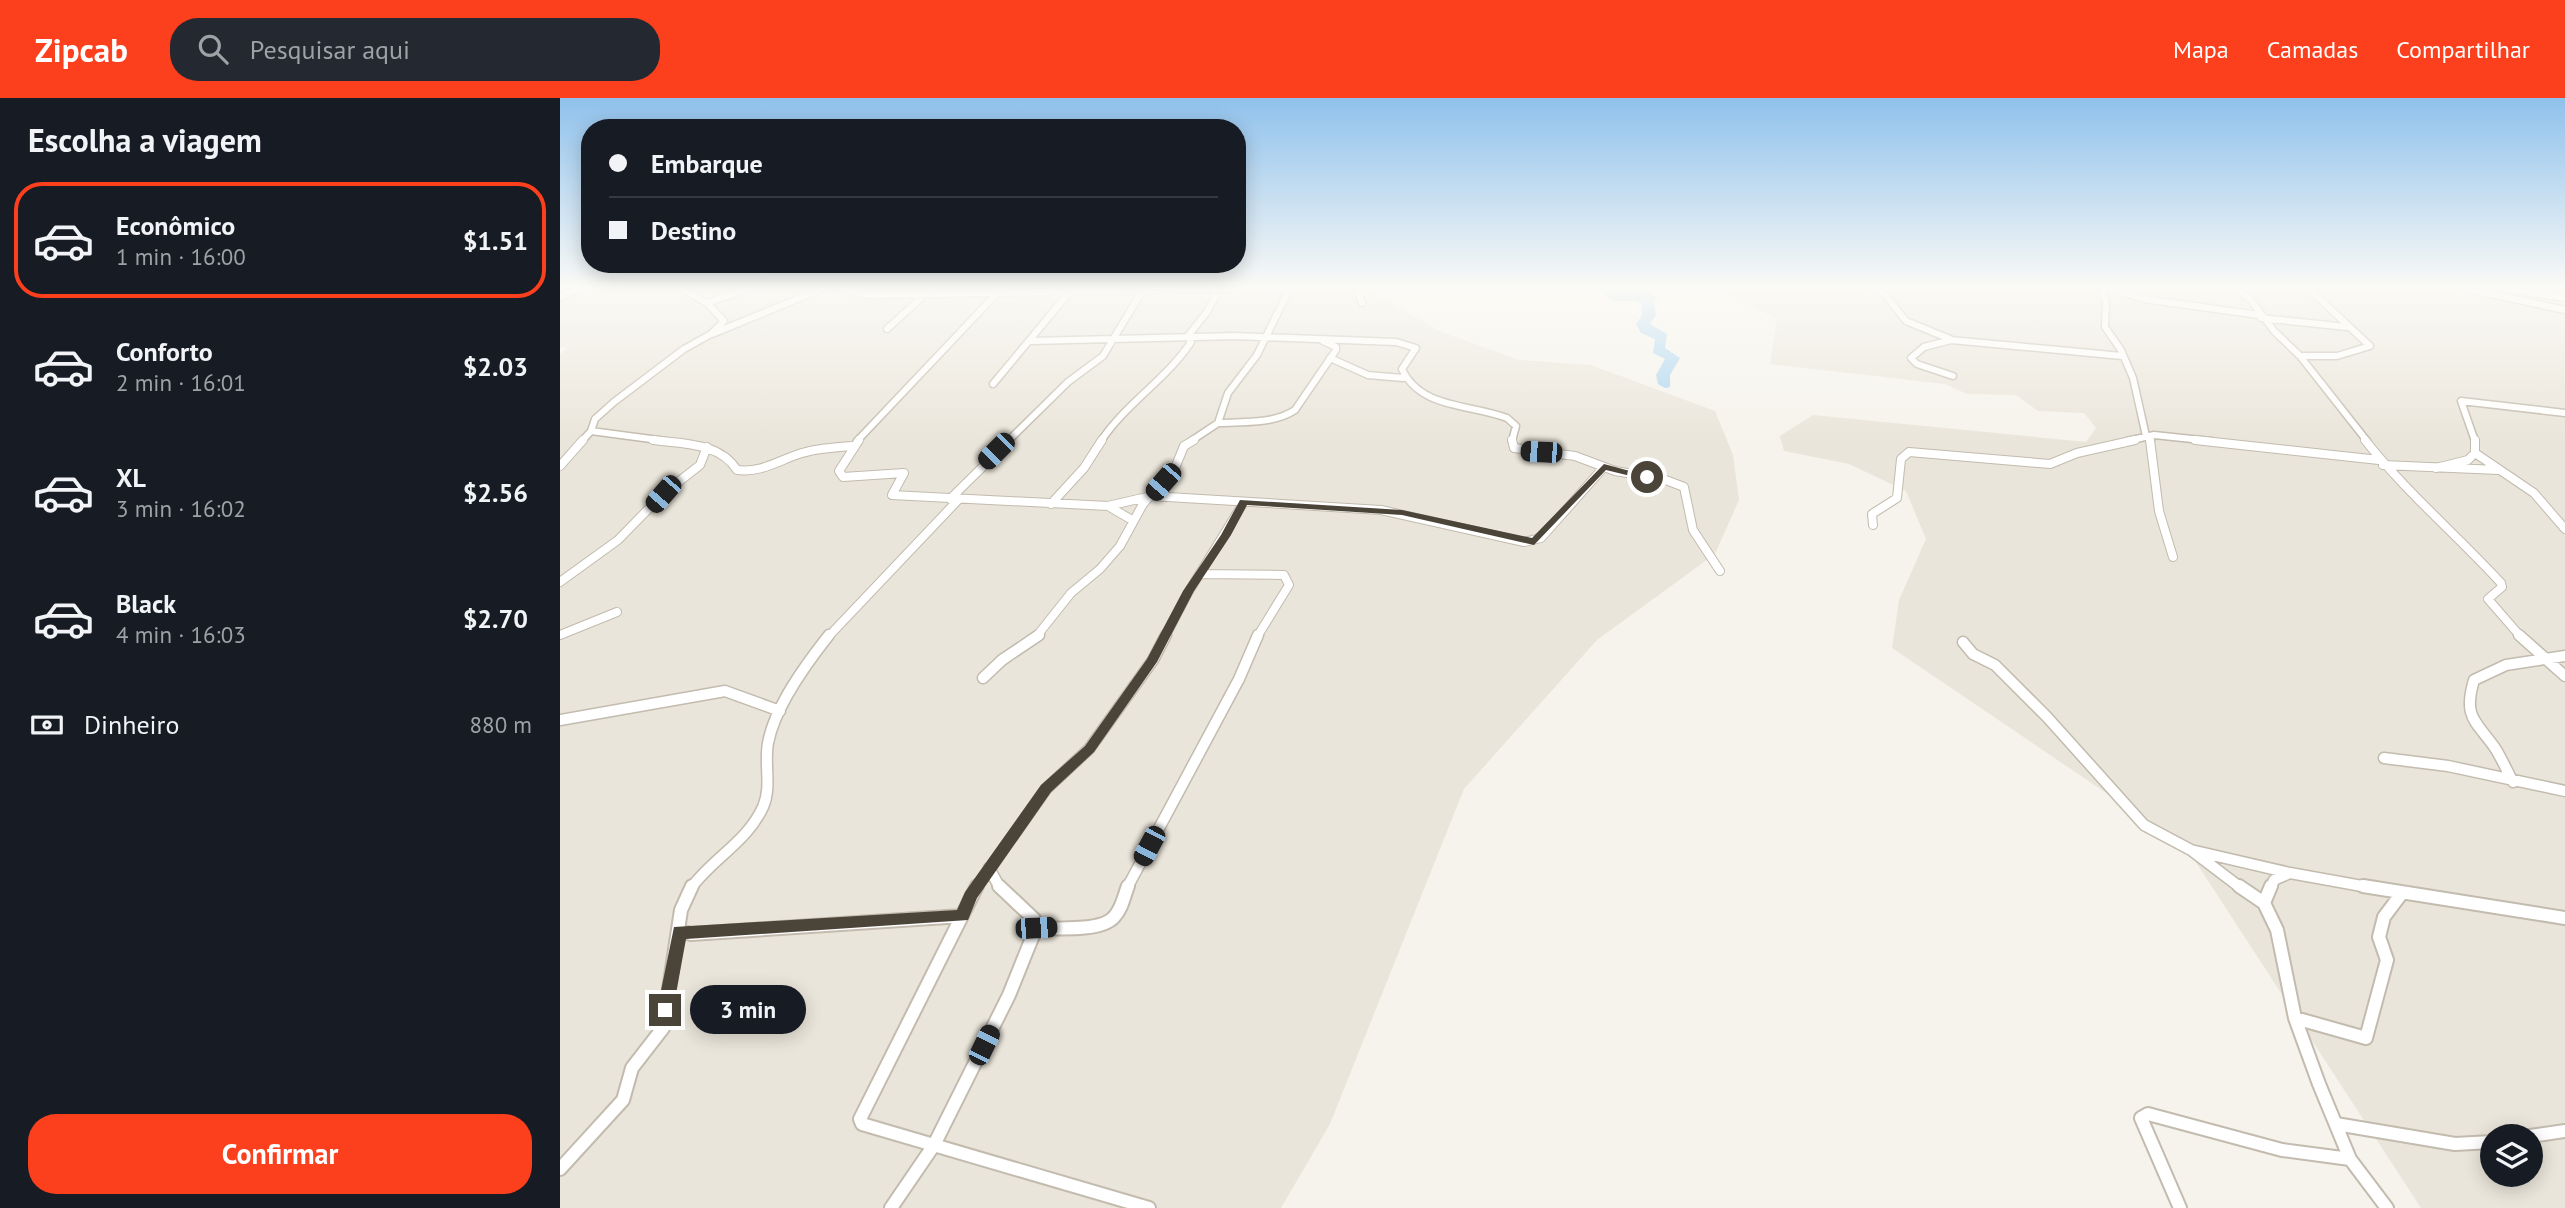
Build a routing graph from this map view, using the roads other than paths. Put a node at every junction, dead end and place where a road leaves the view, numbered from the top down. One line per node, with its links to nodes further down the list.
1 (1113, 339): 33 (street)
2 (700, 340): 22 (street)
3 (953, 340): 24 (street)
4 (1080, 340): 13 (street)
5 (1190, 340): 35 (street)
6 (1264, 340): 21 (street)
7 (1320, 340): 16 (street)
8 (1342, 340): 18 (street)
9 (1951, 340): 14 (street); 17 (street)
10 (2116, 340): 14 (street)
11 (2284, 340): 15 (street)
12 (2361, 340): 15 (street)
13 (1031, 341): 19 (street)
14 (2122, 356): 23 (street)
15 (2300, 356): 27 (street)
16 (1330, 358): 18 (street); 21 (street)
17 (1952, 376)
18 (1403, 377): 29 (street)
19 (993, 384)
20 (2565, 413): 26 (street)
21 (1218, 423): 32 (street)
22 (591, 431): 25 (street); 28 (street)
23 (2148, 436): 27 (street); 38 (street); 40 (street)
24 (852, 446): 25 (street); 33 (street)
25 (707, 447): 43 (street)
26 (2475, 453): 30 (street); 31 (street)
27 (2381, 462): 30 (street); 48 (street)
28 (560, 466)
29 (1604, 467): 34 (street); 41 (street)
30 (2436, 468): 31 (street)
31 (2498, 470): 39 (street)
32 (1151, 496): 34 (street); 36 (street); 37 (street)
33 (954, 499): 35 (street); 51 (street)
34 (1244, 502): 42 (street)
35 (1051, 504): 36 (street)
36 (1108, 506): 37 (street)
37 (1132, 520): 50 (street)
38 (1873, 525)
39 (2565, 529)
40 (2173, 557)
41 (1720, 572)
42 (1200, 574): 57 (street); 63 (street)
43 (560, 582)
44 (617, 612): 45 (street)
45 (560, 635)
46 (1964, 642): 56 (street)
47 (2565, 656): 48 (street)
48 (2544, 658): 49 (street); 54 (street)
49 (2565, 676)
50 (983, 678)
51 (780, 711): 52 (street); 64 (street)
52 (560, 720)
53 (2384, 758): 54 (street)
54 (2513, 782): 55 (street)
55 (2565, 791)
56 (2191, 850): 58 (street); 60 (street)
57 (989, 868): 61 (street); 63 (street)
58 (2290, 873): 59 (street); 60 (street)
59 (2402, 892): 62 (street); 65 (street)
60 (2264, 903): 65 (street)
61 (962, 916): 64 (street); 70 (street)
62 (2565, 918)
63 (1036, 928): 70 (street)
64 (680, 931): 72 (street)
65 (2295, 1018): 66 (street)
66 (2336, 1124): 69 (street); 71 (street)
67 (2565, 1131): 68 (street)
68 (2543, 1134)
69 (2480, 1143)
70 (934, 1145): 73 (street); 74 (street)
71 (2350, 1159): 75 (street); 76 (street)
72 (560, 1169)
73 (891, 1208)
74 (1149, 1208)
75 (2180, 1208)
76 (2387, 1208)

